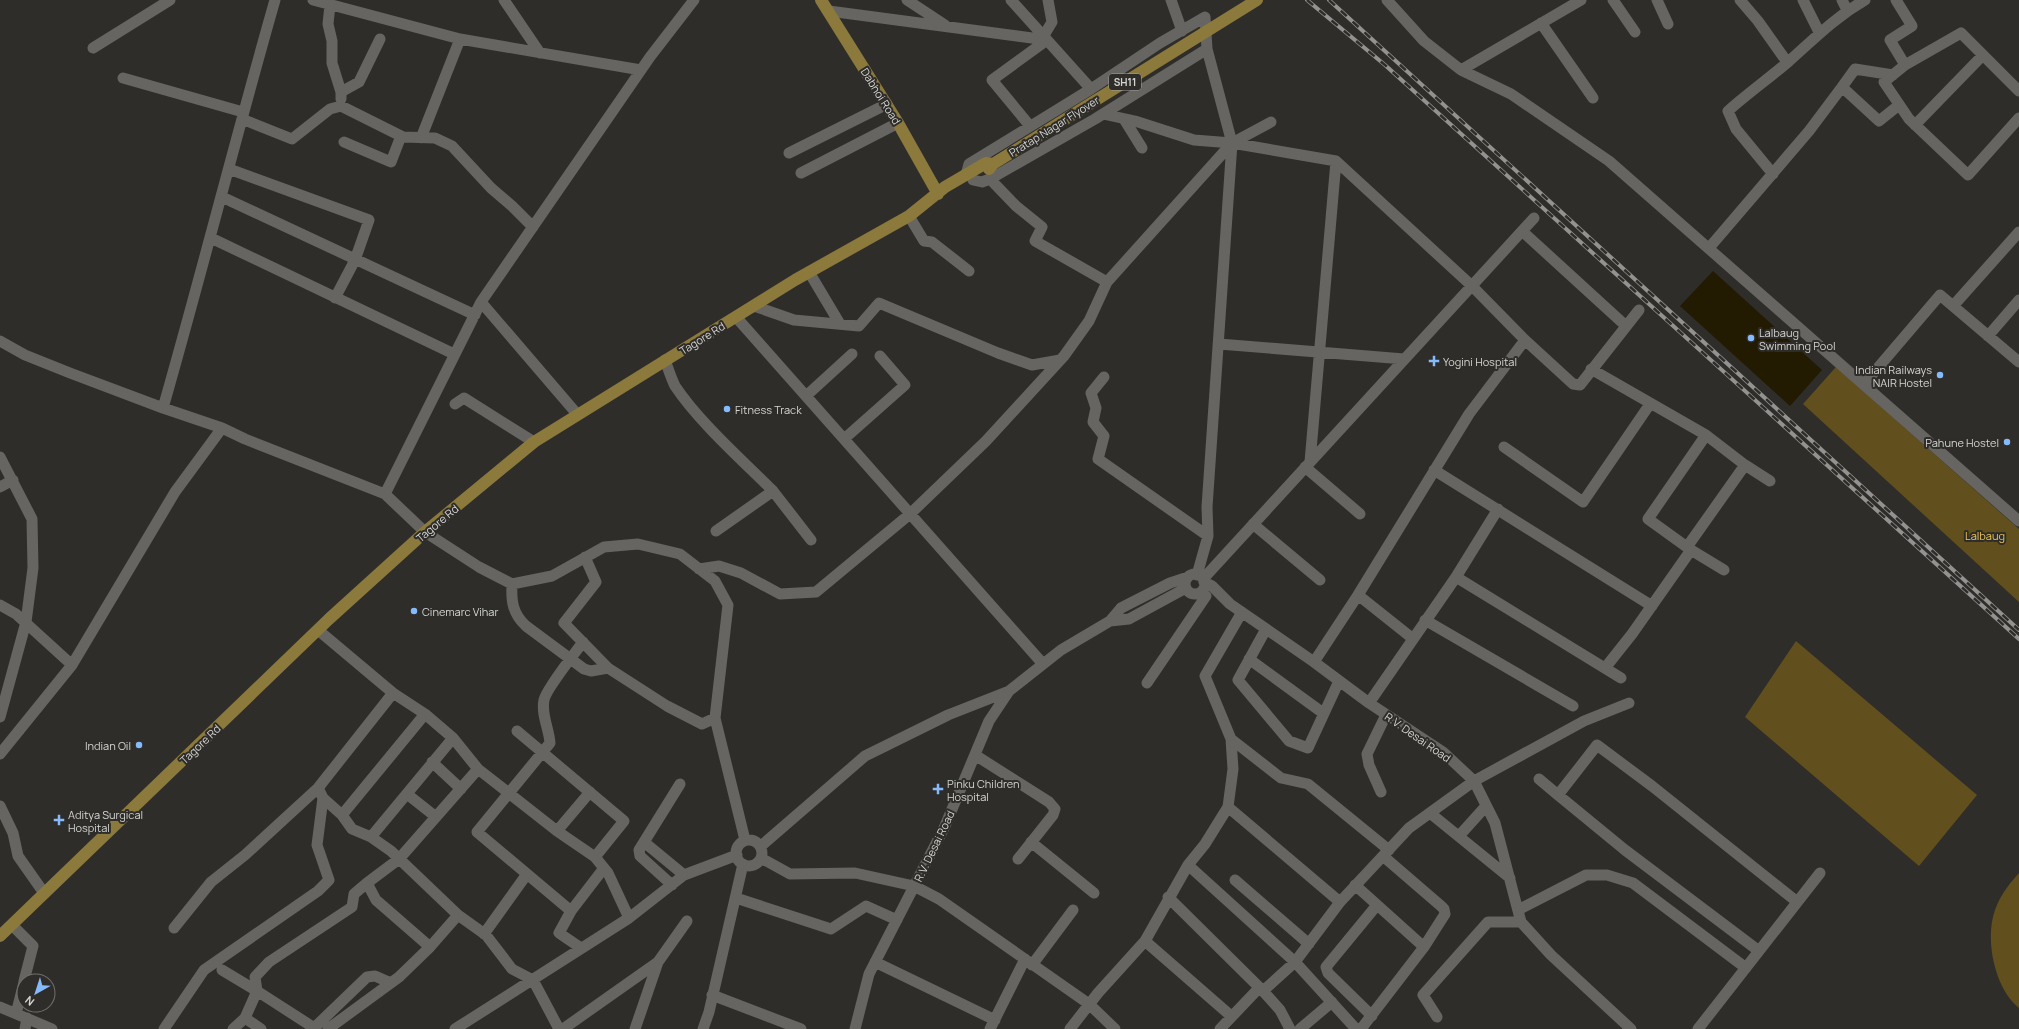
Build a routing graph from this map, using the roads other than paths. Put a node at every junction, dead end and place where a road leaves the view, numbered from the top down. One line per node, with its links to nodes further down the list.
1 (170, 0): 33 (street)
2 (275, 0): 52 (street)
3 (312, 0): 21 (street)
4 (504, 0): 35 (street)
5 (694, 0): 39 (street)
6 (822, 0): 23 (main road, Dabhoi Road)
7 (907, 0): 26 (street)
8 (1011, 0): 30 (street)
9 (1048, 0): 30 (street)
10 (1171, 0): 27 (street)
11 (1257, 0): 69 (main road, Pratap Nagar Flyover / SH11)
12 (1386, 0): 40 (street)
13 (1581, 0): 24 (street)
14 (1613, 0): 28 (street)
15 (1657, 0): 25 (street)
16 (1740, 0): 37 (street)
17 (1803, 0): 29 (street)
18 (1842, 0): 22 (street)
19 (1865, 0): 22 (street)
20 (1896, 0): 38 (street)
21 (330, 4): 32 (street); 46 (street)
22 (1847, 10): 29 (street)
23 (828, 11): 26 (street); 48 (main road, Dabhoi Road)
24 (1541, 23): 40 (street); 47 (street)
25 (1668, 24)
26 (948, 27): 30 (street)
27 (1182, 31): 34 (street); 44 (street)
28 (1635, 32)
29 (1819, 32): 37 (street)
30 (1045, 38): 44 (street); 58 (street)
31 (380, 39): 46 (street)
32 (460, 39): 35 (street); 60 (street)
33 (93, 48)
34 (1207, 49): 51 (street); 62 (street)
35 (540, 53): 39 (street)
36 (1983, 55): 38 (street); 45 (street); 57 (street)
37 (1787, 62): 68 (street)
38 (1905, 65): 41 (street)
39 (641, 70): 74 (street)
40 (1461, 70): 78 (street)
41 (1892, 75): 43 (street); 49 (street)
42 (123, 78): 52 (street)
43 (1842, 87): 49 (street); 68 (street)
44 (1090, 89): 58 (street)
45 (2019, 91)
46 (341, 92): 50 (street)
47 (1593, 98)
48 (887, 104): 56 (main road, Dabhoi Road); 64 (street)
49 (1899, 105): 57 (street)
50 (341, 106): 52 (street); 59 (street)
51 (1103, 114): 54 (street); 69 (street)
52 (242, 116): 66 (street)
53 (2019, 118): 57 (street)
54 (1124, 119): 62 (street); 63 (street)
55 (1271, 122): 62 (street)
56 (898, 123): 67 (street); 70 (main road, Dabhoi Road)
57 (1915, 125)
58 (1030, 126): 69 (street)
59 (401, 136): 60 (street); 61 (street)
60 (421, 138): 74 (street)
61 (344, 142)
62 (1232, 143): 65 (street); 82 (street); 97 (street)
63 (1142, 148)
64 (789, 153)
65 (1336, 161): 83 (street); 98 (street)
66 (229, 169): 71 (street); 79 (street)
67 (801, 173)
68 (1774, 174): 78 (street)
69 (977, 176): 70 (main road, Pratap Nagar Flyover); 82 (street)
70 (938, 194): 72 (main road, Tagore Rd)
71 (222, 197): 77 (street); 79 (street)
72 (909, 216): 80 (street); 81 (main road, Tagore Rd)
73 (1534, 218): 75 (street)
74 (533, 227): 86 (street)
75 (1522, 231): 83 (street); 93 (street)
76 (2019, 232): 87 (street)
77 (211, 238): 84 (street); 112 (street)
78 (1709, 248): 108 (street)
79 (355, 260): 84 (street); 90 (street)
80 (969, 271)
81 (809, 272): 88 (main road, Tagore Rd); 92 (street)
82 (1107, 282): 104 (street)
83 (1472, 286): 96 (street); 102 (street)
84 (335, 298): 99 (street)
85 (2019, 300): 94 (street)
86 (481, 302): 90 (street); 113 (street)
87 (1953, 306): 94 (street); 108 (street)
88 (752, 307): 91 (main road, Tagore Rd); 92 (street)
89 (1639, 310): 93 (street)
90 (475, 315): 99 (street)
91 (736, 317): 103 (main road, Tagore Rd); 109 (street)
92 (840, 324): 104 (street)
93 (1626, 326): 106 (street)
94 (1988, 336): 105 (street)
95 (0, 340): 112 (street)
96 (1525, 340): 106 (street); 122 (street)
97 (1219, 344): 98 (street); 135 (street)
98 (1320, 353): 102 (street); 120 (street)
99 (454, 354): 127 (street)
100 (852, 354): 109 (street)
101 (880, 356): 116 (street)
102 (1404, 359): 120 (street)
103 (665, 360): 113 (main road, Tagore Rd); 126 (street)
104 (1060, 360): 129 (street)
105 (2019, 362)
106 (1592, 369): 111 (street)
107 (1104, 377): 135 (street)
108 (1864, 384): 131 (street)
109 (806, 396): 116 (street)
110 (456, 404): 117 (street)
111 (1650, 404): 115 (street); 118 (street)
112 (163, 408): 114 (street)
113 (577, 414): 117 (main road, Tagore Rd)
114 (222, 428): 127 (street); 163 (street)
115 (1706, 435): 121 (street); 137 (street)
116 (844, 438): 129 (street)
117 (534, 442): 134 (main road, Tagore Rd)
118 (1504, 447)
119 (0, 457): 123 (street)
120 (1308, 465): 130 (street); 132 (street)
121 (1745, 465): 124 (street); 137 (street)
122 (1434, 470): 128 (street); 147 (street)
123 (13, 480): 125 (street); 154 (street)
124 (1770, 481)
125 (0, 487)
126 (773, 491): 133 (street); 136 (street)
127 (385, 494): 134 (street)
128 (1498, 509): 141 (street); 150 (street)
129 (910, 514): 139 (street); 162 (street)
130 (1360, 514)
131 (2019, 521)
132 (1253, 524): 142 (street); 143 (street)
133 (716, 531)
134 (425, 532): 144 (street); 156 (main road, Tagore Rd)
135 (1208, 536): 142 (street)
136 (811, 540)
137 (1689, 549): 140 (street); 150 (street)
138 (585, 557): 139 (street); 144 (street); 158 (street)
139 (699, 569): 178 (street)
140 (1724, 570)
141 (1456, 577): 153 (street); 165 (street)
142 (1198, 578): 145 (street); 146 (street); 148 (street, R.V. Desai Road); 152 (street, R.V. Desai Road)
143 (1320, 580)
144 (512, 584): 159 (street)
145 (1186, 588): 146 (street, R.V. Desai Road); 152 (street, R.V. Desai Road)
146 (1203, 595): 148 (street, R.V. Desai Road); 168 (street)
147 (1358, 595): 157 (street); 161 (street)
148 (1230, 604): 151 (street, R.V. Desai Road)
149 (0, 605): 154 (street)
150 (1652, 606): 165 (street)
151 (1242, 612): 155 (street, R.V. Desai Road); 181 (street)
152 (1110, 620): 162 (street, R.V. Desai Road)
153 (1425, 620): 157 (street); 173 (street)
154 (26, 622): 163 (street); 177 (street)
155 (1266, 628): 160 (street); 161 (street, R.V. Desai Road)
156 (318, 630): 170 (street); 227 (main road, Tagore Rd)
157 (1412, 638): 172 (street)
158 (582, 642): 159 (street); 164 (street)
159 (570, 659): 164 (street); 182 (street)
160 (1249, 659): 174 (street); 174 (street)
161 (1314, 662): 167 (street, R.V. Desai Road)
162 (1043, 664): 169 (street, R.V. Desai Road)
163 (72, 665): 183 (street)
164 (608, 668): 178 (street)
165 (1605, 668): 166 (street)
166 (1621, 678)
167 (1339, 681): 172 (street, R.V. Desai Road); 174 (street)
168 (1147, 683)
169 (1009, 691): 184 (street, R.V. Desai Road); 209 (street)
170 (393, 693): 175 (street); 194 (street)
171 (1629, 703): 188 (street)
172 (1369, 704): 176 (street, R.V. Desai Road)
173 (1572, 706)
174 (1323, 713)
175 (425, 714): 180 (street); 201 (street)
176 (1386, 715): 188 (street, R.V. Desai Road); 193 (street)
177 (0, 717)
178 (715, 718): 206 (street)
179 (517, 730): 182 (street)
180 (453, 738): 185 (street); 186 (street)
181 (1231, 739): 199 (street); 210 (street)
182 (544, 752): 191 (street); 192 (street)
183 (0, 754)
184 (975, 755): 208 (street); 226 (street, R.V. Desai Road)
185 (432, 762): 190 (street); 195 (street)
186 (478, 769): 190 (street); 191 (street)
187 (1539, 779): 196 (street)
188 (1474, 781): 198 (street, R.V. Desai Road); 200 (street)
189 (680, 784): 207 (street)
190 (461, 789): 202 (street)
191 (508, 792): 203 (street); 219 (street)
192 (590, 792): 203 (street); 211 (street)
193 (1381, 792)
194 (320, 793): 201 (street); 243 (street); 275 (street)
195 (407, 794): 202 (street); 205 (street)
196 (1558, 795): 231 (street); 251 (street)
197 (0, 806): 227 (street)
198 (1486, 806): 204 (street); 221 (street, R.V. Desai Road)
199 (1228, 807): 216 (street); 232 (street)
200 (1430, 813): 204 (street); 210 (street)
201 (342, 815): 205 (street)
202 (436, 817): 213 (street)
203 (557, 830): 211 (street)
204 (1459, 836): 221 (street)
205 (371, 837): 213 (street)
206 (745, 840): 209 (street); 215 (street)
207 (644, 842): 220 (street); 224 (street)
208 (1032, 842): 214 (street); 228 (street)
209 (761, 846): 212 (street)
210 (1386, 853): 225 (street); 250 (street)
211 (595, 857): 217 (street)
212 (761, 858): 215 (street); 226 (street)
213 (399, 859): 223 (street); 237 (street)
214 (1018, 859)
215 (740, 860): 220 (street); 230 (street)
216 (1188, 865): 229 (street); 255 (street)
217 (604, 868): 236 (street); 238 (street)
218 (1820, 873): 231 (street)
219 (527, 874): 236 (street); 244 (street)
220 (684, 876): 224 (street)
221 (1510, 878): 235 (street, R.V. Desai Road)
222 (1236, 880): 247 (street)
223 (367, 883): 248 (street); 262 (street)
224 (672, 885): 238 (street)
225 (1355, 885): 232 (street); 233 (street)
226 (914, 886): 239 (street, R.V. Desai Road); 254 (street)
227 (44, 893): 242 (main road, Tagore Rd)
228 (1094, 893)
229 (1168, 897): 246 (street); 261 (street)
230 (736, 898): 239 (street); 263 (street)
231 (1796, 901): 251 (street)
232 (1340, 902): 247 (street)
233 (1377, 905): 250 (street); 269 (street)
234 (1073, 910): 254 (street)
235 (1518, 910): 241 (street, R.V. Desai Road); 256 (street)
236 (571, 911): 249 (street)
237 (458, 915): 244 (street); 248 (street)
238 (628, 918): 249 (street)
239 (897, 920): 253 (street, R.V. Desai Road)
240 (687, 921): 252 (street)
241 (1521, 922): 270 (street); 294 (street, R.V. Desai Road)
242 (12, 925): 245 (main road, Tagore Rd); 258 (street)
243 (174, 928)
244 (484, 934): 259 (street)
245 (0, 936)
246 (1145, 941): 265 (street); 268 (street)
247 (1309, 944): 255 (street)
248 (430, 946): 260 (street)
249 (581, 948): 259 (street)
250 (1424, 948): 269 (street)
251 (1759, 951): 256 (street)
252 (658, 962): 282 (street); 283 (street)
253 (875, 962): 273 (street); 286 (street, R.V. Desai Road)
254 (1028, 962): 265 (street); 273 (street)
255 (1295, 962): 261 (street); 264 (street)
256 (1746, 968): 295 (street)
257 (222, 970): 262 (street)
258 (26, 973)
259 (533, 980): 280 (street); 281 (street)
260 (391, 983): 278 (street); 279 (street)
261 (1261, 989): 268 (street); 290 (street)
262 (257, 991): 271 (street); 278 (street)
263 (712, 995): 284 (street); 285 (street)
264 (1332, 1002): 291 (street); 292 (street)
265 (1089, 1004): 287 (street); 288 (street)
266 (0, 1008): 267 (street)
267 (16, 1014): 272 (street)
268 (1231, 1016): 289 (street)
269 (1372, 1016): 293 (street)
270 (1437, 1016)
271 (245, 1018): 276 (street); 277 (street)
272 (26, 1024): 274 (street)
273 (993, 1025)
274 (52, 1029)
275 (164, 1029)
276 (233, 1029)
277 (261, 1029)
278 (315, 1029)
279 (328, 1029)
280 (455, 1029)
281 (559, 1029)
282 (563, 1029)
283 (635, 1029)
284 (703, 1029)
285 (802, 1029)
286 (855, 1029)
287 (1070, 1029)
288 (1115, 1029)
289 (1220, 1029)
290 (1290, 1029)
291 (1300, 1029)
292 (1356, 1029)
293 (1361, 1029)
294 (1631, 1029)
295 (1698, 1029)

